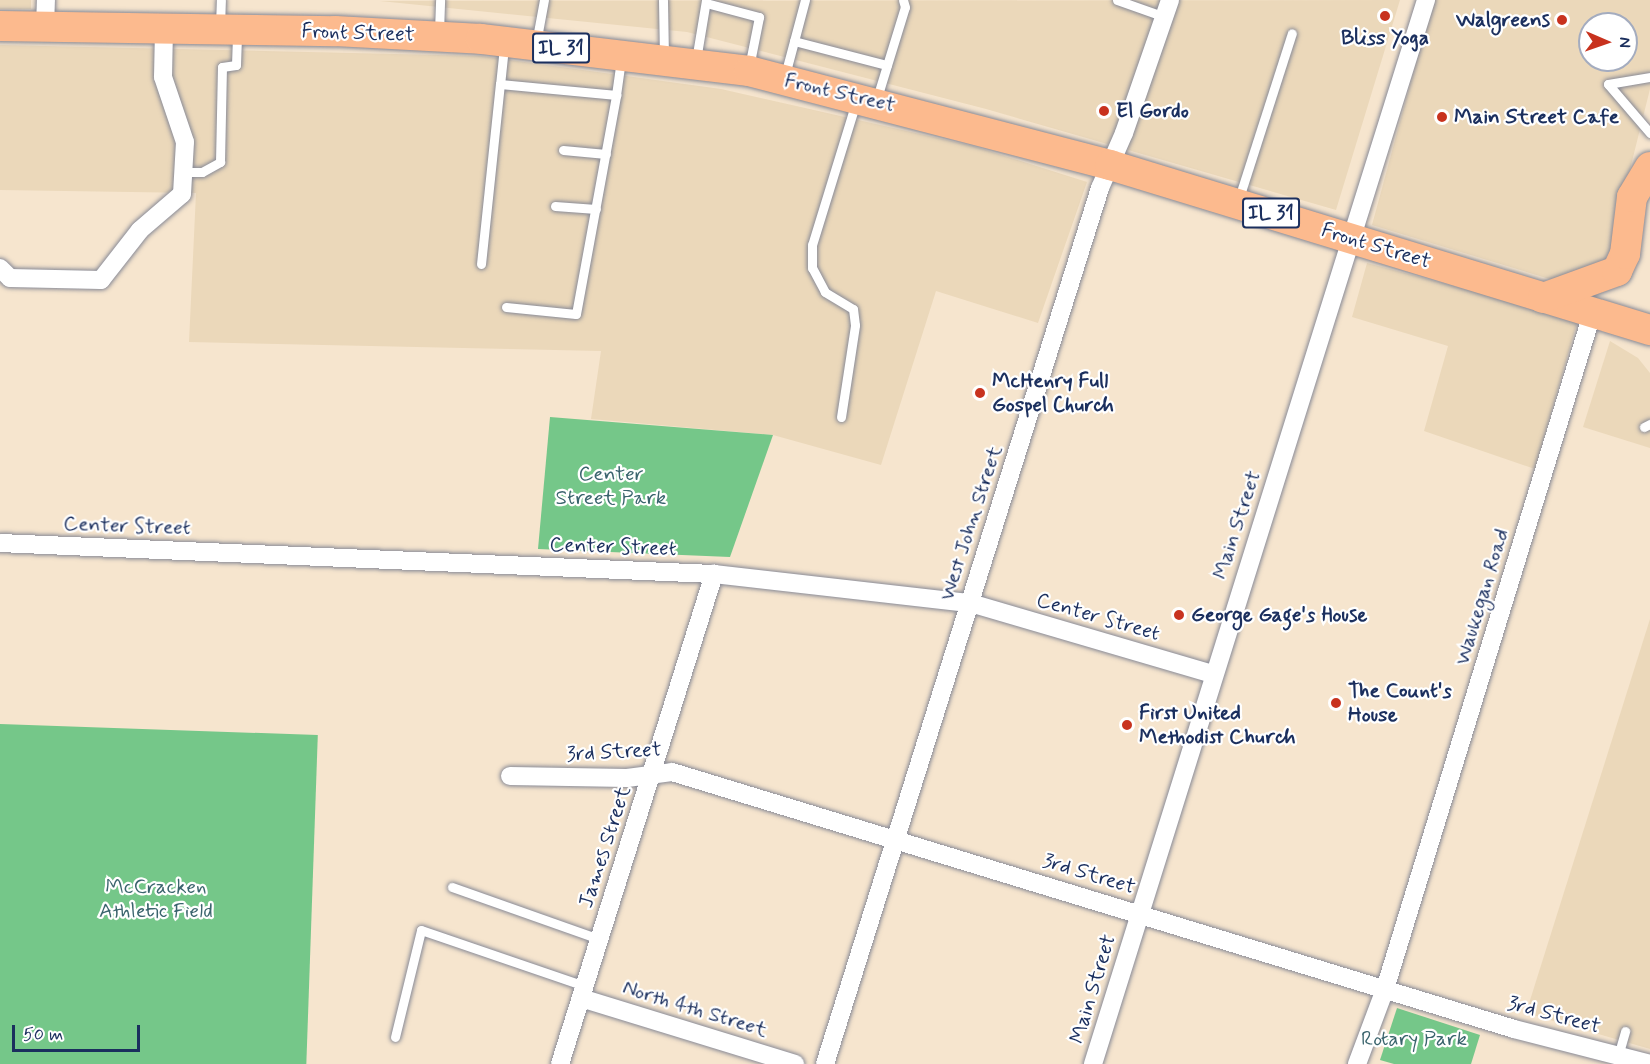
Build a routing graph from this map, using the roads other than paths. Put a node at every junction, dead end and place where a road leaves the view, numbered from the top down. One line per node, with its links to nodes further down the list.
1 (221, 0): 14 (lane)
2 (440, 0): 16 (lane)
3 (544, 0): 19 (lane)
4 (663, 0): 21 (lane)
5 (805, 0): 17 (lane)
6 (903, 0): 23 (lane)
7 (1117, 0): 10 (lane)
8 (1426, 0): 40 (street, Main Street)
9 (706, 2): 22 (lane); 24 (lane)
10 (1168, 8): 33 (street, West John Street)
11 (45, 13): 12 (main road, Front Street / IL 31); 13 (main road, Front Street / IL 31)
12 (0, 26)
13 (164, 30): 14 (main road, Front Street / IL 31); 35 (street)
14 (228, 31): 16 (main road, Front Street / IL 31); 35 (lane)
15 (1292, 33): 37 (lane)
16 (438, 37): 18 (main road, Front Street / IL 31)
17 (794, 41): 23 (lane); 26 (lane)
18 (504, 42): 19 (main road, Front Street / IL 31); 27 (lane)
19 (535, 45): 20 (main road, Front Street / IL 31)
20 (622, 55): 21 (main road, Front Street / IL 31); 28 (lane)
21 (664, 60): 22 (main road, Front Street / IL 31)
22 (695, 64): 24 (main road, Front Street / IL 31)
23 (887, 65): 29 (lane)
24 (749, 71): 26 (main road, Front Street / IL 31)
25 (1650, 77): 30 (lane)
26 (784, 81): 29 (main road, Front Street / IL 31)
27 (501, 84): 28 (lane); 41 (lane)
28 (616, 94): 32 (lane)
29 (867, 99): 33 (main road, Front Street / IL 31); 47 (lane)
30 (1650, 133)
31 (563, 150): 32 (lane)
32 (606, 154): 39 (lane)
33 (1110, 165): 37 (main road, Front Street / IL 31); 50 (street, West John Street)
34 (1650, 167): 36 (main road); 43 (main road)
35 (185, 174): 42 (street)
36 (1650, 177)
37 (1238, 203): 40 (main road, Front Street / IL 31)
38 (555, 206): 39 (lane)
39 (596, 209): 44 (lane)
40 (1352, 238): 43 (main road, Front Street / IL 31); 51 (street, Main Street)
41 (481, 264)
42 (5, 273)
43 (1543, 298): 45 (main road, Front Street / IL 31)
44 (506, 307)
45 (1592, 314): 46 (main road, Front Street / IL 31); 58 (street, Waukegan Road)
46 (1650, 330)
47 (841, 417)
48 (0, 543): 49 (street, Center Street)
49 (714, 574): 50 (street, Center Street); 52 (street, James Street)
50 (970, 603): 51 (street, Center Street); 54 (street, West John Street)
51 (1213, 674): 56 (street, Main Street)
52 (651, 775): 53 (street, 3rd Street); 54 (street, 3rd Street); 57 (street, James Street)
53 (510, 776)
54 (896, 837): 56 (street, 3rd Street); 65 (street, West John Street)
55 (452, 887): 57 (lane)
56 (1140, 913): 58 (street, 3rd Street); 66 (street, Main Street)
57 (599, 939): 59 (street, James Street)
58 (1385, 989): 62 (street, 3rd Street); 67 (street, Waukegan Road)
59 (583, 992): 61 (lane); 63 (street, James Street); 64 (street, North 4th Street)
60 (1626, 1031): 62 (lane)
61 (395, 1037)
62 (1618, 1056): 68 (street, 3rd Street)
63 (560, 1064)
64 (795, 1064)
65 (825, 1064)
66 (1093, 1064)
67 (1357, 1064)
68 (1650, 1064)

